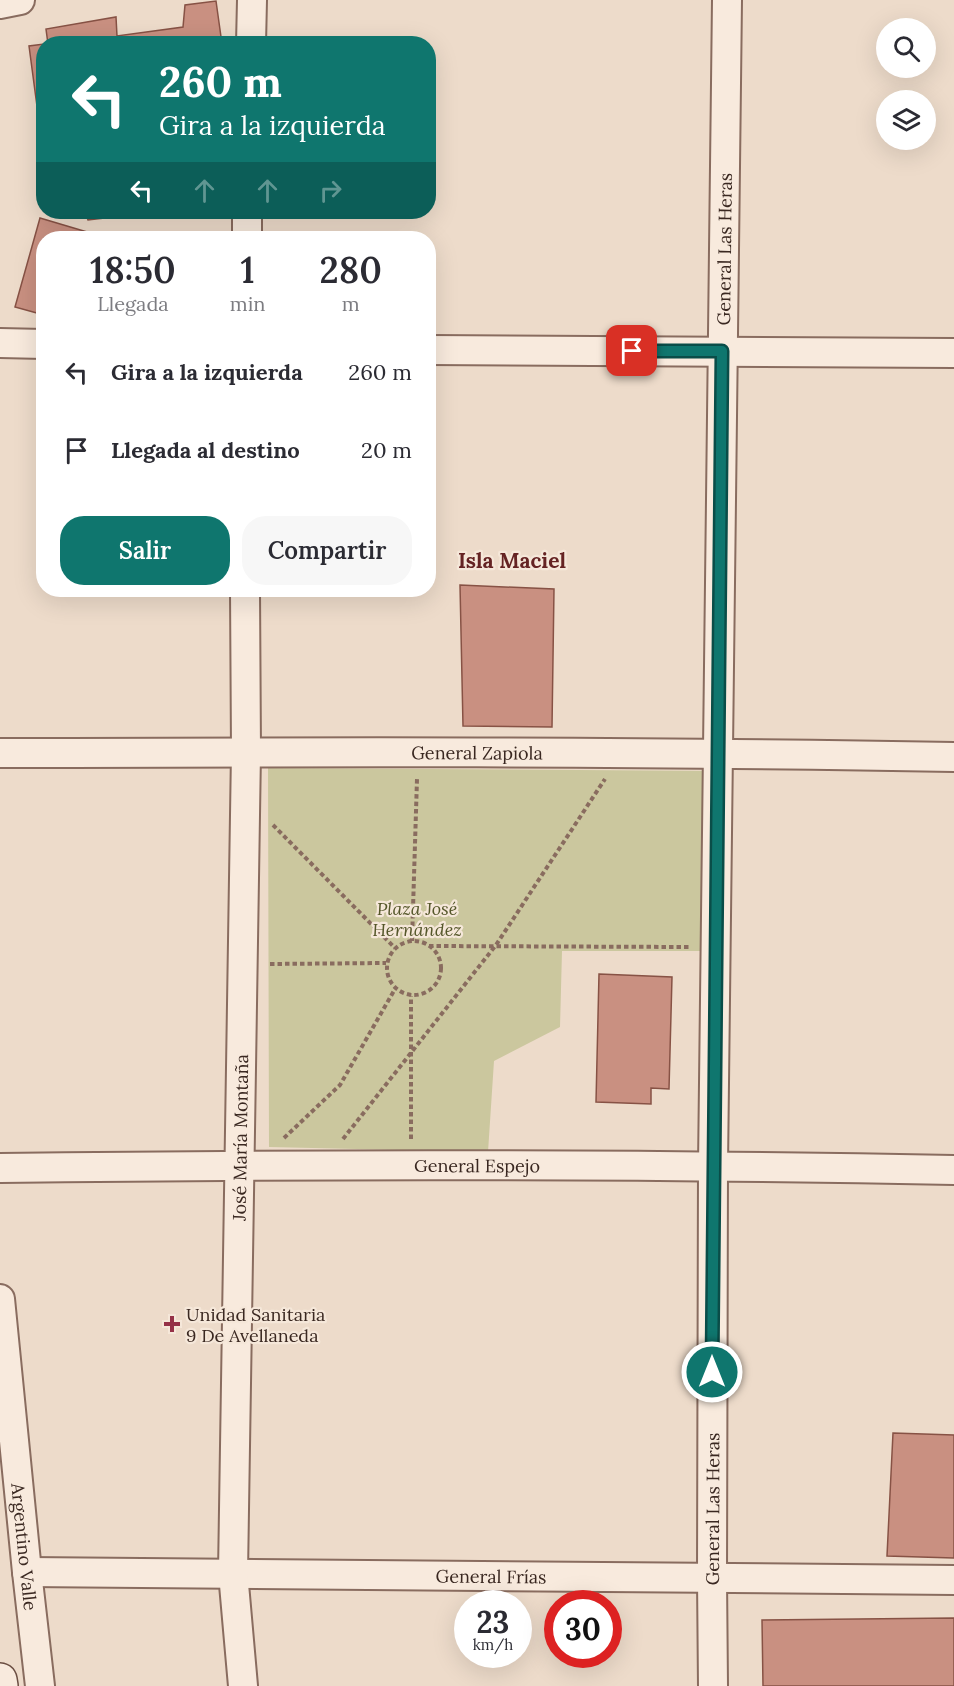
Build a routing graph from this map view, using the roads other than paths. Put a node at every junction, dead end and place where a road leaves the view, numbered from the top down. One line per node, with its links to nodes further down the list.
1 (20, 0): 4 (street)
2 (252, 0): 5 (street)
3 (727, 0): 9 (street, General Las Heras)
4 (0, 4)
5 (251, 36)
6 (0, 343): 7 (street)
7 (36, 344)
8 (436, 350): 9 (street)
9 (722, 351): 10 (street); 13 (street, General Las Heras)
10 (954, 353)
11 (245, 597): 12 (street, José María Montaña)
12 (246, 752): 13 (street, General Zapiola); 14 (street, General Zapiola); 16 (street, José María Montaña)
13 (717, 752): 15 (street, General Zapiola); 17 (street, General Las Heras)
14 (0, 753)
15 (954, 757)
16 (252, 1165): 17 (street, General Espejo); 18 (street, General Espejo); 22 (street, José María Montaña)
17 (713, 1166): 19 (street, General Espejo); 23 (street, General Las Heras)
18 (0, 1168)
19 (954, 1170)
20 (0, 1299): 21 (street, Argentino Valle)
21 (27, 1572): 22 (street, General Frías); 27 (street, Argentino Valle)
22 (233, 1574): 23 (street, General Frías); 28 (street, José María Montaña)
23 (712, 1578): 24 (street, General Frías); 29 (street, General Las Heras)
24 (954, 1580)
25 (0, 1680): 26 (main road)
26 (0, 1686)
27 (40, 1686)
28 (243, 1686)
29 (713, 1686)

